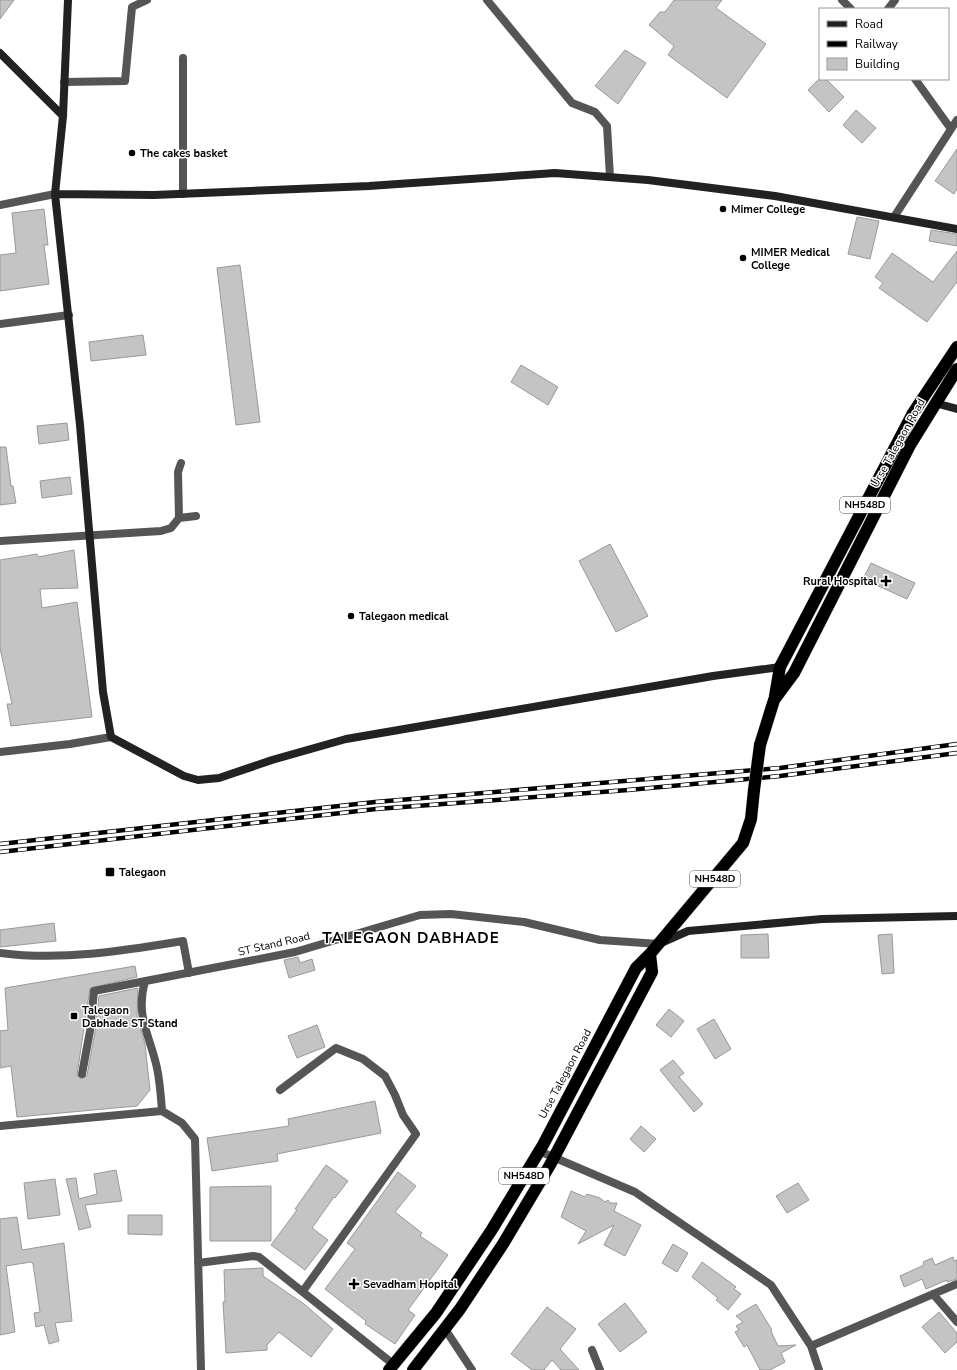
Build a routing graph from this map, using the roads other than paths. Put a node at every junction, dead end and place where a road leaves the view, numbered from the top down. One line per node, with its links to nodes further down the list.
1 (68, 0): 11 (street)
2 (147, 0): 11 (street)
3 (487, 0): 15 (street)
4 (842, 0): 6 (street)
5 (896, 0): 7 (street)
6 (850, 8)
7 (889, 8)
8 (0, 53): 12 (street)
9 (183, 58): 17 (street)
10 (915, 80): 14 (street)
11 (64, 82): 12 (street)
12 (63, 116): 16 (street)
13 (957, 120): 14 (street)
14 (951, 129): 19 (street)
15 (610, 177): 17 (street); 19 (street)
16 (56, 194): 17 (street); 18 (street); 21 (street)
17 (183, 194)
18 (0, 205)
19 (894, 217): 20 (street)
20 (957, 229)
21 (68, 315): 22 (street); 30 (street)
22 (0, 324)
23 (957, 347): 32 (highway, Urse Talegaon Road / NH548D)
24 (957, 370): 25 (highway, Urse Talegaon Road / NH548D)
25 (935, 403): 26 (street); 33 (highway, Urse Talegaon Road / NH548D)
26 (957, 409)
27 (181, 463): 29 (street)
28 (196, 516): 29 (street)
29 (180, 518): 30 (street)
30 (89, 536): 31 (street); 34 (street)
31 (0, 541)
32 (780, 667): 33 (highway, NH548D); 34 (street)
33 (774, 700): 37 (highway, Urse Talegaon Road / NH548D, bridge)
34 (111, 736): 35 (street)
35 (0, 752)
36 (957, 916): 37 (street)
37 (659, 944): 39 (highway, Urse Talegaon Road / NH548D); 40 (street, ST Stand Road)
38 (0, 953): 40 (street)
39 (650, 954): 46 (highway, Urse Talegaon Road / NH548D); 47 (highway, NH548D)
40 (189, 973): 41 (street, ST Stand Road)
41 (145, 981): 42 (street, ST Stand Road); 44 (street)
42 (82, 1074)
43 (280, 1090): 50 (street)
44 (162, 1111): 45 (street); 48 (street)
45 (0, 1126)
46 (539, 1151): 47 (street); 56 (highway, Urse Talegaon Road / NH548D)
47 (554, 1157): 53 (highway, NH548D); 54 (street)
48 (198, 1263): 50 (street); 57 (street)
49 (957, 1284): 51 (street)
50 (303, 1291): 56 (street)
51 (933, 1294): 52 (street); 54 (street)
52 (957, 1322)
53 (444, 1330): 58 (highway, NH548D); 59 (street)
54 (811, 1346): 61 (street)
55 (592, 1350): 60 (street)
56 (391, 1367)
57 (201, 1370)
58 (412, 1370)
59 (472, 1370)
60 (600, 1370)
61 (818, 1370)

